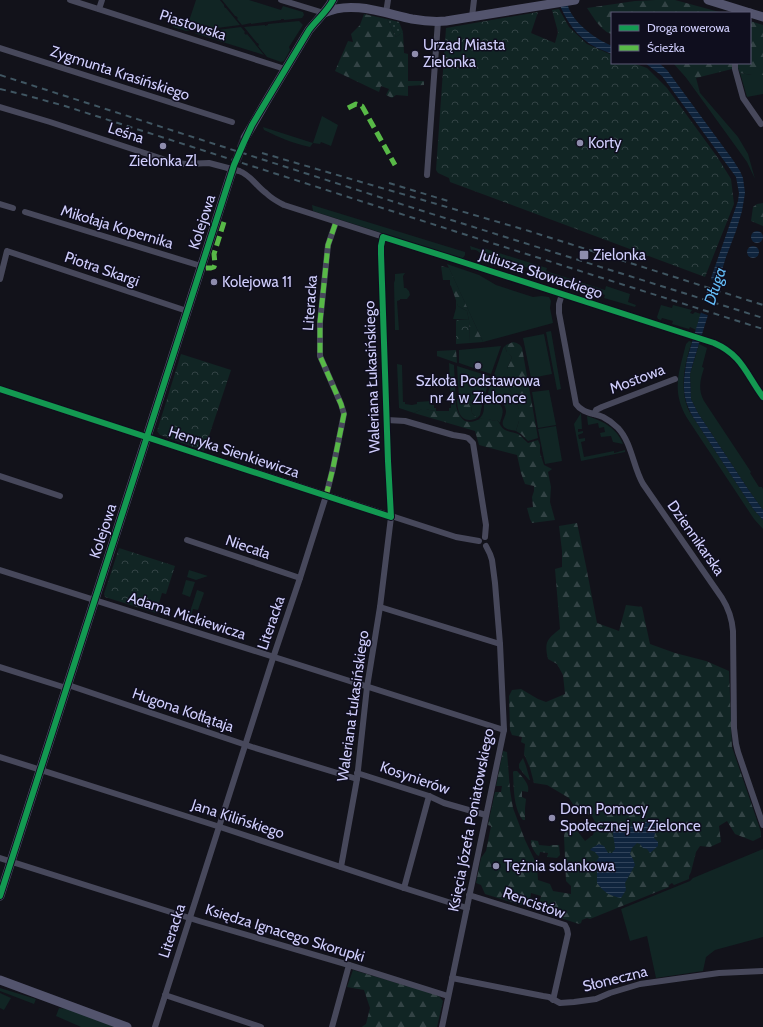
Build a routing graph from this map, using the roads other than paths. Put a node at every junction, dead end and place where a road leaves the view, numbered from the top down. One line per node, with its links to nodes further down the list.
1 (70, 0): 9 (street, Piastowska)
2 (102, 0): 9 (street)
3 (281, 0): 12 (street)
4 (388, 0): 11 (street)
5 (474, 0): 14 (street)
6 (575, 0): 14 (street)
7 (708, 0): 10 (street)
8 (342, 2): 11 (street); 12 (street)
9 (99, 9): 19 (street, Piastowska)
10 (745, 12)
11 (386, 13): 16 (street)
12 (324, 14): 19 (street)
13 (751, 14): 15 (street)
14 (472, 17): 16 (street)
15 (763, 17)
16 (438, 22): 25 (street)
17 (0, 48): 21 (street, Zygmunta Krasińskiego)
18 (735, 64): 22 (street)
19 (285, 69): 23 (street)
20 (3, 108): 24 (street, Leśna)
21 (232, 122)
22 (761, 124)
23 (245, 138)
24 (233, 171): 29 (street, Juliusza Słowackiego); 31 (street, Kolejowa)
25 (427, 175)
26 (0, 204): 27 (street)
27 (13, 208)
28 (25, 212): 31 (street, Mikołaja Kopernika)
29 (336, 222): 30 (street, Juliusza Słowackiego); 43 (street, Literacka)
30 (383, 237): 33 (street, Juliusza Słowackiego); 39 (street, Waleriana Łukasińskiego)
31 (201, 266): 34 (street, Kolejowa)
32 (0, 279): 34 (street, Piotra Skargi)
33 (562, 294): 35 (street, Juliusza Słowackiego); 38 (street, Dziennikarska)
34 (188, 311): 40 (street, Kolejowa)
35 (705, 340)
36 (675, 379): 38 (street, Mostowa)
37 (0, 389): 40 (street, Henryka Sienkiewicza)
38 (594, 414): 65 (street, Dziennikarska)
39 (387, 420): 44 (street, Waleriana Łukasińskiego); 45 (street)
40 (147, 437): 43 (street, Henryka Sienkiewicza); 51 (street, Kolejowa)
41 (0, 476): 42 (street)
42 (60, 496)
43 (326, 496): 44 (street, Henryka Sienkiewicza); 50 (street, Literacka)
44 (391, 517): 47 (street, Henryka Sienkiewicza); 52 (street, Waleriana Łukasińskiego)
45 (485, 537): 47 (street); 48 (street)
46 (187, 540): 50 (street, Niecała)
47 (479, 541): 48 (street)
48 (486, 546): 53 (street, Księcia Józefa Poniatowskiego)
49 (0, 570): 51 (street, Adama Mickiewicza)
50 (300, 578): 54 (street, Literacka)
51 (94, 600): 54 (street, Adama Mickiewicza); 56 (street, Kolejowa)
52 (380, 607): 53 (street); 57 (street, Waleriana Łukasińskiego)
53 (500, 644): 58 (street, Księcia Józefa Poniatowskiego)
54 (273, 658): 57 (street, Adama Mickiewicza); 59 (street, Literacka)
55 (0, 667): 56 (street, Hugona Kołłątaja)
56 (67, 686): 59 (street, Hugona Kołłątaja); 61 (street, Kolejowa)
57 (367, 687): 58 (street, Adama Mickiewicza); 62 (street, Waleriana Łukasińskiego)
58 (504, 730): 64 (street, Księcia Józefa Poniatowskiego)
59 (246, 744): 62 (street, Hugona Kołłątaja); 66 (street, Literacka)
60 (0, 757): 61 (street, Jana Kilińskiego)
61 (40, 770): 66 (street, Jana Kilińskiego); 68 (street, Kolejowa)
62 (357, 776): 63 (street, Kosynierów); 69 (street, Waleriana Łukasińskiego)
63 (429, 796): 64 (street, Kosynierów); 70 (street)
64 (486, 815): 71 (street, Księcia Józefa Poniatowskiego)
65 (763, 825)
66 (220, 827): 69 (street, Jana Kilińskiego); 74 (street, Literacka)
67 (0, 858): 68 (street, Księdza Ignacego Skorupki)
68 (11, 861): 72 (street, Kolejowa); 74 (street, Księdza Ignacego Skorupki)
69 (341, 867): 70 (street, Jana Kilińskiego)
70 (404, 888): 73 (street, Jana Kilińskiego)
71 (470, 895): 73 (street, Księcia Józefa Poniatowskiego); 81 (street, Rencistów)
72 (0, 896)
73 (467, 908): 77 (street, Księcia Józefa Poniatowskiego)
74 (190, 918): 75 (street, Księdza Ignacego Skorupki); 79 (street, Literacka)
75 (349, 965): 80 (street, Księdza Ignacego Skorupki); 85 (street)
76 (763, 971): 81 (street, Słoneczna)
77 (452, 978): 80 (street, Księcia Józefa Poniatowskiego); 81 (street, Słoneczna)
78 (0, 980): 82 (street)
79 (165, 995): 83 (street, Literacka); 84 (street)
80 (448, 996): 86 (street, Księcia Józefa Poniatowskiego)
81 (553, 1000)
82 (127, 1027)
83 (155, 1027)
84 (261, 1027)
85 (332, 1027)
86 (442, 1027)

